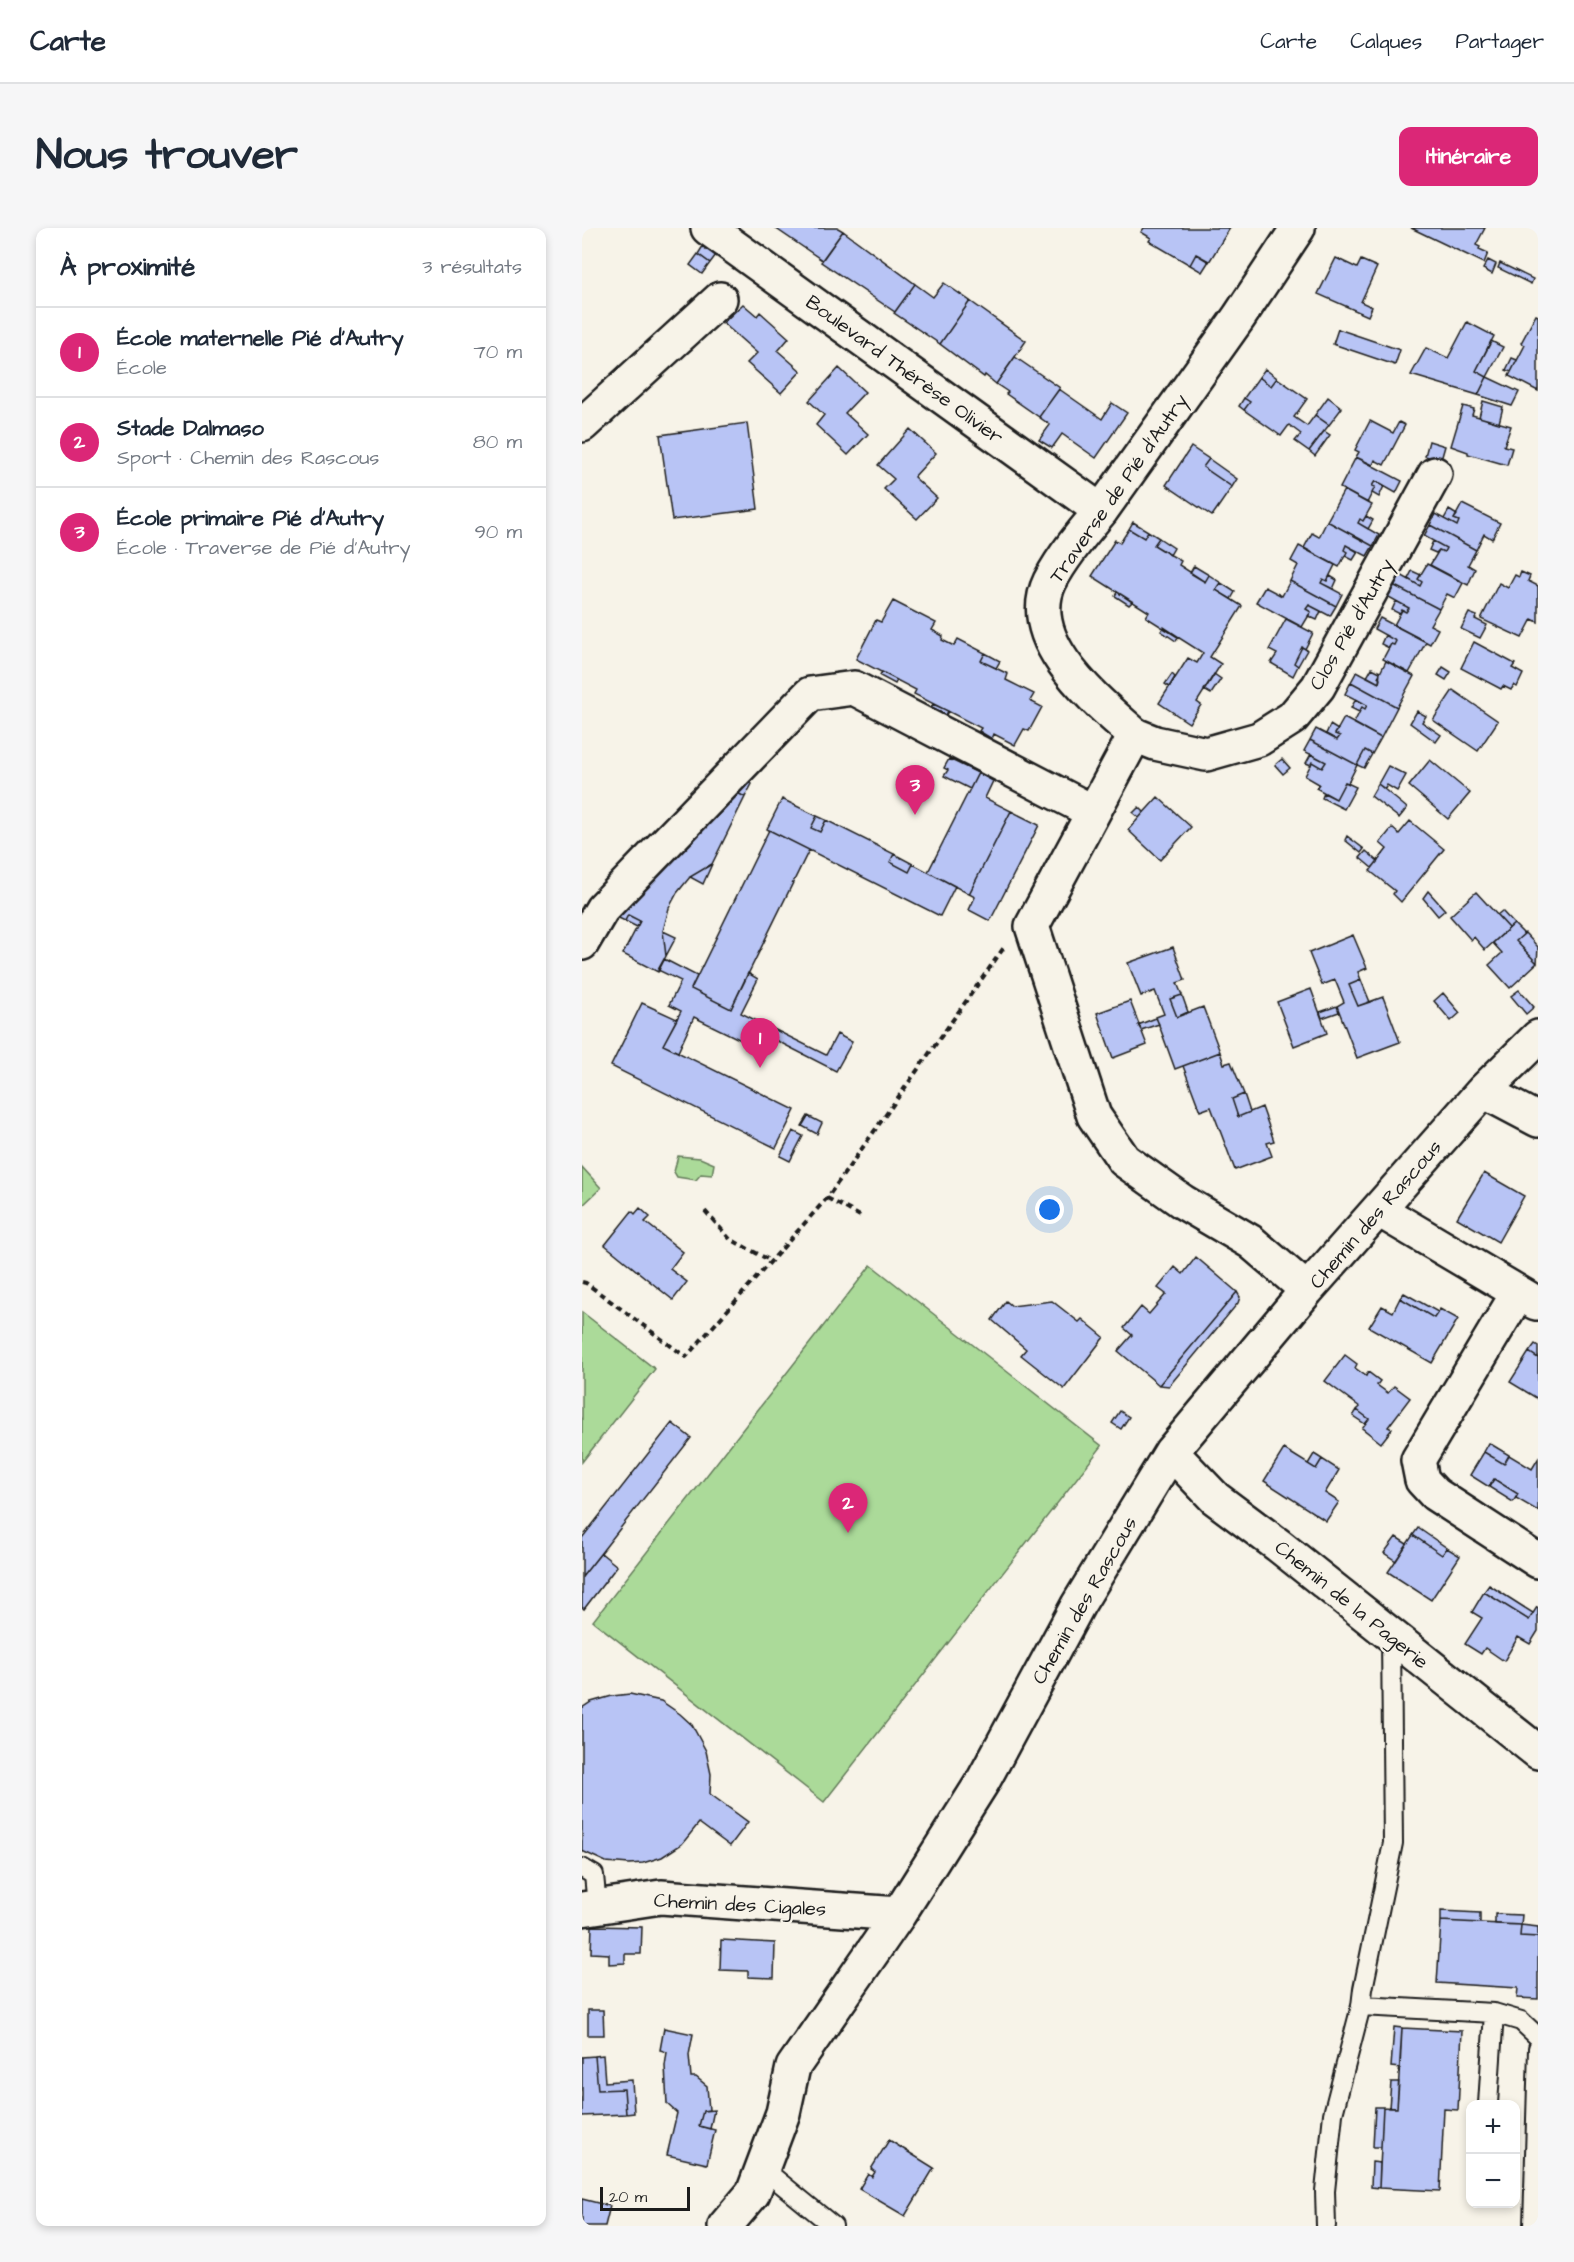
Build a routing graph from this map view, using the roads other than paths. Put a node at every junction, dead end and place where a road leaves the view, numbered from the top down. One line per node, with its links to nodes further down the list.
1 (708, 228): 6 (street, Boulevard Thérèse Olivier)
2 (1298, 228): 6 (street, Traverse de Pié d'Autry)
3 (720, 299): 4 (street)
4 (582, 424)
5 (1435, 474): 7 (street, Clos Pié d'Autry)
6 (1101, 511): 7 (street, Traverse de Pié d'Autry)
7 (1135, 735): 8 (street)
8 (1093, 812): 9 (street); 14 (street)
9 (582, 943)
10 (1538, 1036): 11 (street, Chemin des Rascous)
11 (1483, 1091): 12 (street); 13 (street, Chemin des Rascous)
12 (1538, 1120)
13 (1379, 1210): 14 (street, Chemin des Rascous); 15 (street)
14 (1307, 1290): 16 (street, Chemin des Rascous)
15 (1528, 1299): 17 (street)
16 (1171, 1452): 18 (street, Chemin de la Pagerie); 22 (street, Chemin des Rascous)
17 (1538, 1561)
18 (1392, 1636): 19 (street, Chemin de la Pagerie); 23 (lane)
19 (1538, 1752)
20 (582, 1868): 21 (lane)
21 (590, 1907): 22 (street, Chemin des Cigales)
22 (899, 1914): 28 (street, Chemin des Rascous)
23 (1361, 2006): 24 (lane); 31 (lane)
24 (1494, 2013): 25 (lane); 27 (lane)
25 (1538, 2037)
26 (1538, 2048): 32 (lane)
27 (1488, 2100)
28 (762, 2168): 29 (street, Chemin des Rascous); 30 (lane)
29 (725, 2226)
30 (833, 2226)
31 (1326, 2226)
32 (1533, 2226)

